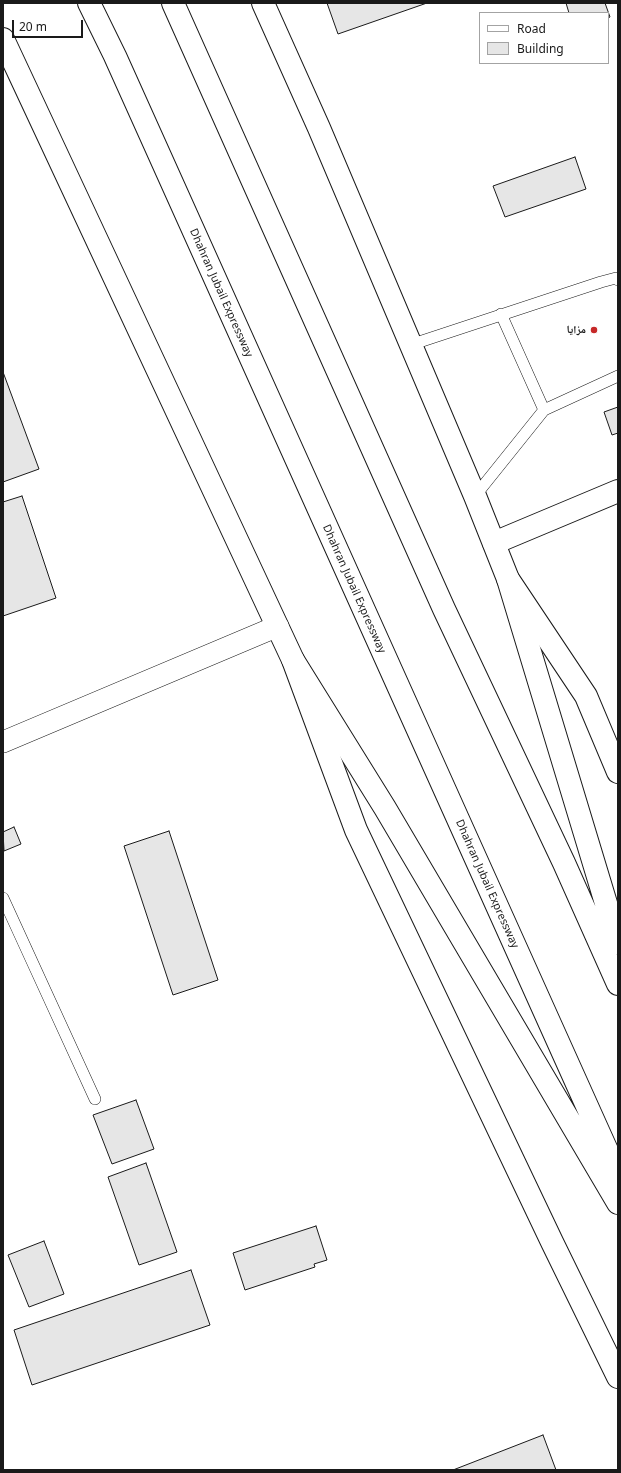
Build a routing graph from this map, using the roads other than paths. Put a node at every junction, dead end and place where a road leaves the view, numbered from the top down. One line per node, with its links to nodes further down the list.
1 (89, 3): 22 (main road, Dhahran Jubail Expressway)
2 (173, 3): 20 (main road)
3 (263, 3): 7 (main road)
4 (3, 39): 14 (main road)
5 (618, 280): 6 (lane)
6 (500, 314): 7 (lane); 9 (lane)
7 (410, 345): 11 (main road)
8 (618, 376): 9 (lane)
9 (544, 410): 11 (lane)
10 (618, 491): 12 (main road)
11 (475, 496): 12 (main road)
12 (494, 543): 13 (main road)
13 (508, 579): 17 (main road); 19 (main road)
14 (278, 626): 15 (main road); 16 (street)
15 (293, 660): 23 (main road); 24 (main road)
16 (3, 742)
17 (618, 772)
18 (3, 898): 21 (lane)
19 (618, 943)
20 (618, 984)
21 (95, 1099)
22 (618, 1175)
23 (618, 1203)
24 (618, 1377)

